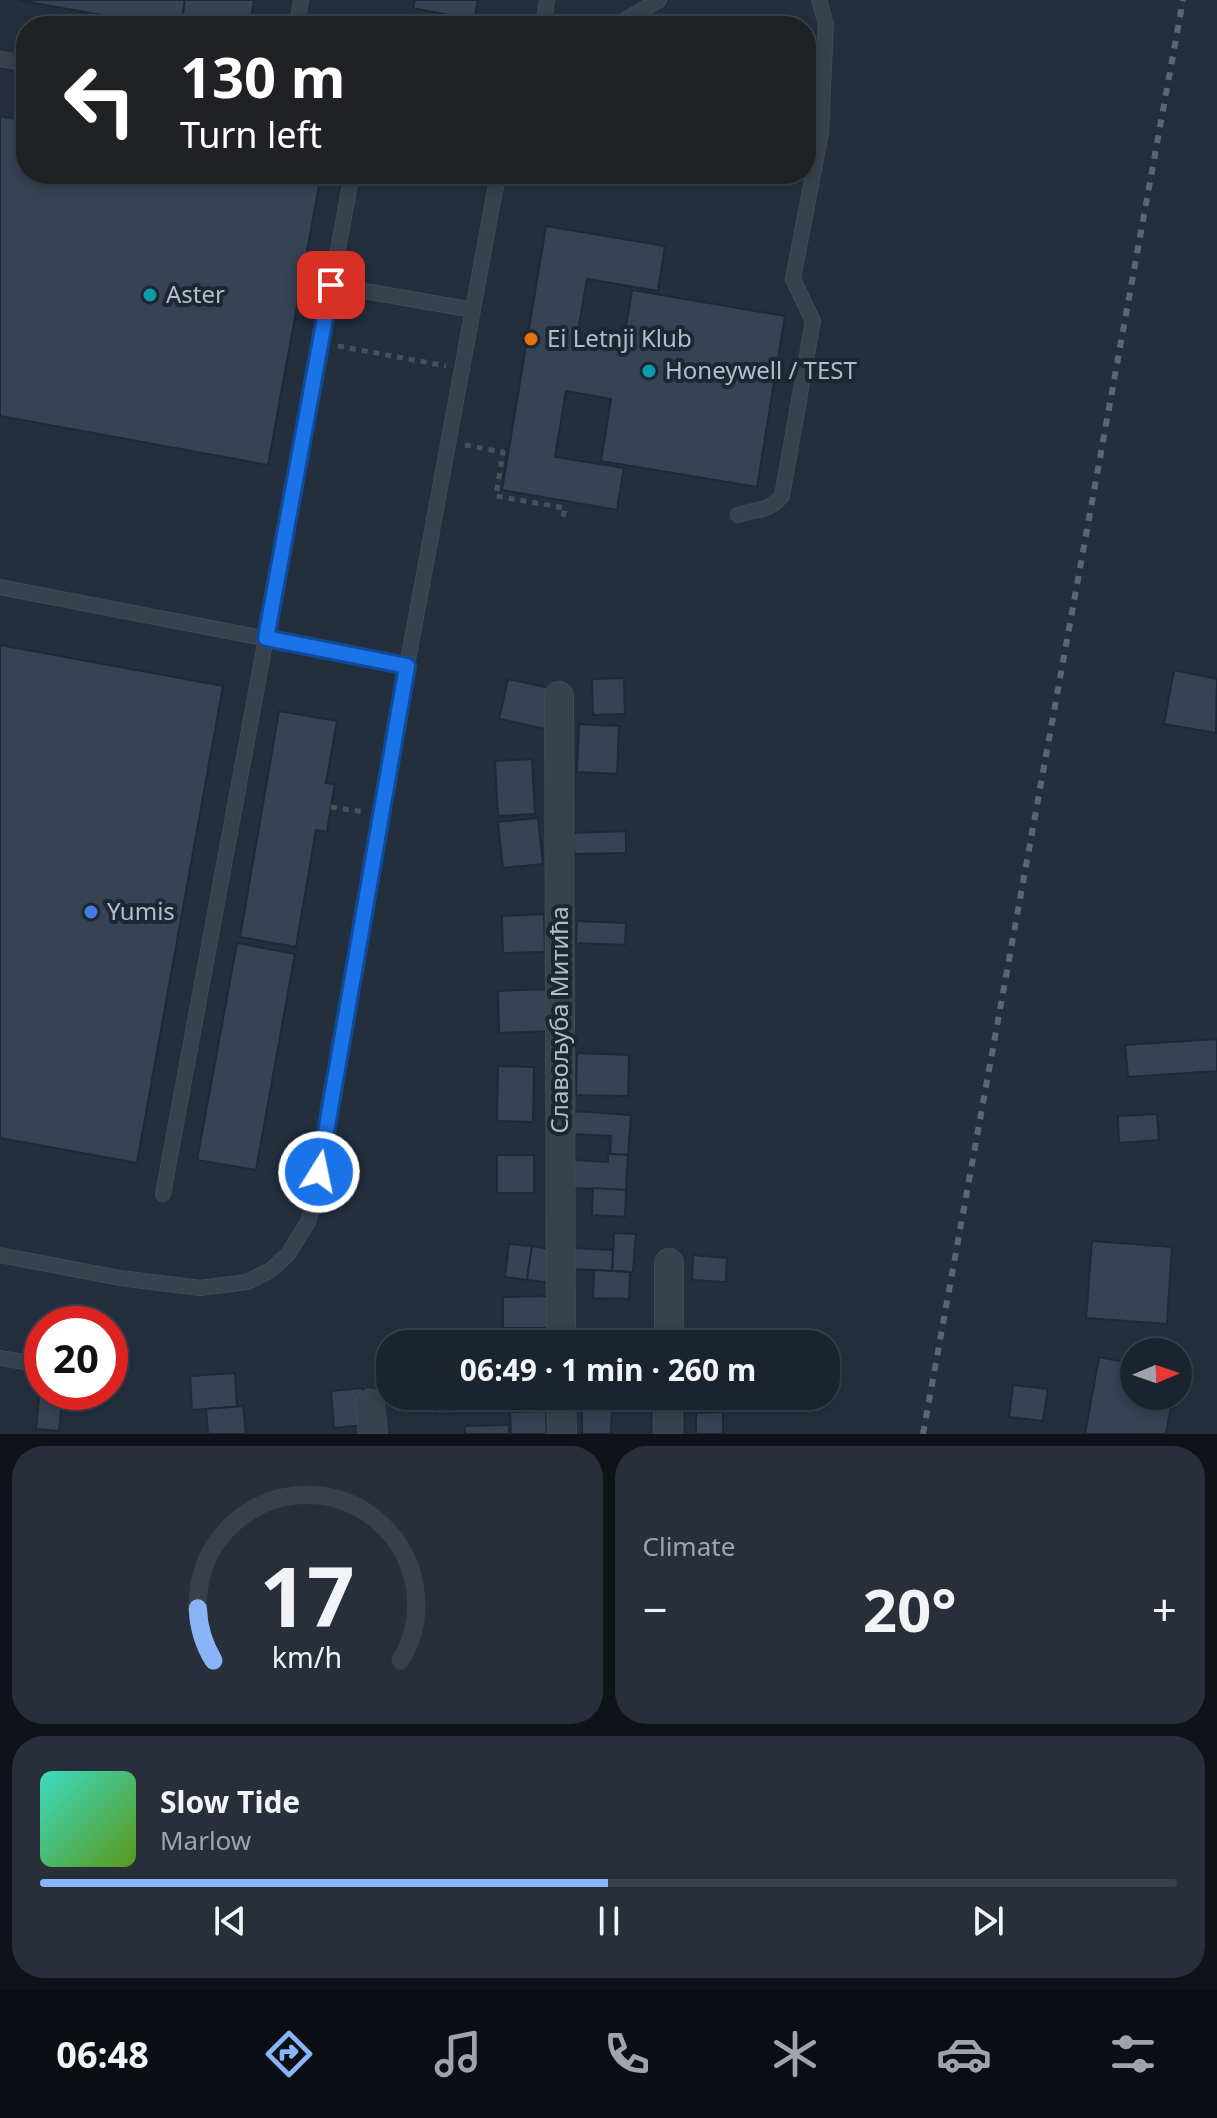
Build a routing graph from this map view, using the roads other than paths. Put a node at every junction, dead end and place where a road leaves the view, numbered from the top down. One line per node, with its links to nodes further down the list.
1 (659, 0): 3 (lane)
2 (819, 0): 4 (lane)
3 (632, 16)
4 (816, 159)
5 (350, 184): 10 (lane)
6 (492, 184): 9 (lane)
7 (497, 184): 9 (lane)
8 (811, 184): 12 (lane)
9 (495, 190): 11 (lane)
10 (331, 285): 11 (lane); 14 (lane)
11 (473, 310): 15 (lane)
12 (738, 515)
13 (0, 587): 14 (lane)
14 (266, 638): 15 (lane); 17 (lane)
15 (407, 666): 18 (lane)
16 (559, 696): 20 (street, Славољуба Митића)
17 (163, 1194)
18 (0, 1255)
19 (669, 1263): 21 (street)
20 (561, 1330)
21 (669, 1330)
22 (0, 1358): 23 (lane)
23 (24, 1362)
24 (370, 1404): 27 (street)
25 (561, 1410): 28 (street)
26 (668, 1410): 29 (street)
27 (373, 1434)
28 (562, 1434)
29 (668, 1434)

